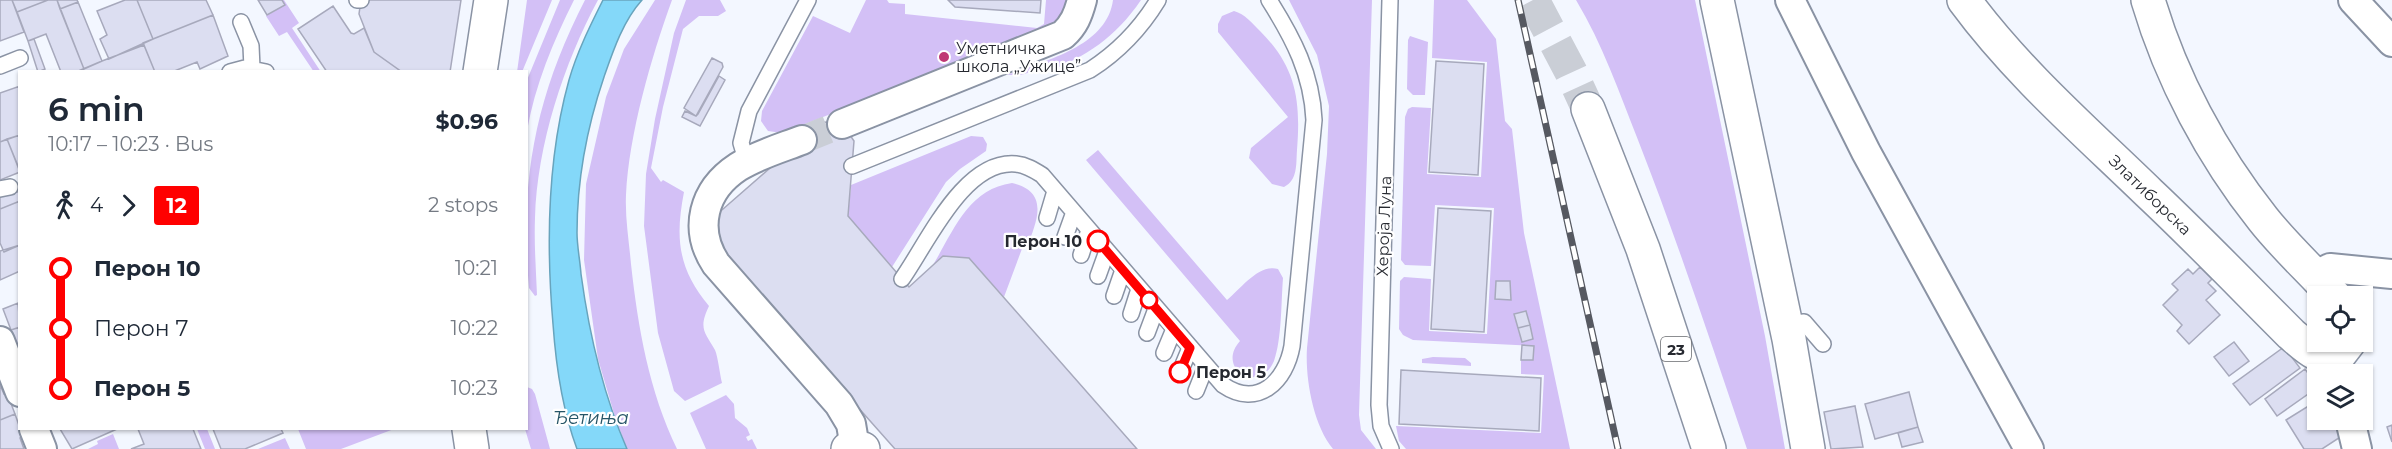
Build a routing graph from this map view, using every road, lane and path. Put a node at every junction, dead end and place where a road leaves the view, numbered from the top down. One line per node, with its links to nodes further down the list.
1 (491, 0): 17 (street)
2 (808, 0): 21 (lane)
3 (1082, 0): 19 (street)
4 (1158, 0): 22 (lane)
5 (1269, 0): 47 (lane)
6 (1390, 0): 57 (lane, Хероја Луна)
7 (1717, 0): 39 (street)
8 (1790, 0): 60 (street)
9 (1964, 0): 46 (street, Златиборска)
10 (2148, 0): 34 (street)
11 (2353, 0): 13 (street)
12 (242, 22): 16 (lane)
13 (2392, 42)
14 (20, 58): 15 (lane)
15 (0, 66)
16 (259, 70)
17 (480, 70)
18 (1588, 109): 58 (street, 23)
19 (842, 124)
20 (802, 140): 21 (street)
21 (747, 163): 53 (street)
22 (852, 166)
23 (1056, 191): 24 (lane); 25 (lane); 33 (lane)
24 (1074, 212): 26 (lane); 27 (lane)
25 (1047, 218)
26 (1089, 230): 28 (lane); 29 (lane)
27 (1065, 237)
28 (1107, 251): 30 (lane); 32 (lane)
29 (1080, 255)
30 (1123, 270): 35 (lane); 36 (lane)
31 (2392, 274): 34 (street)
32 (1098, 276)
33 (902, 279)
34 (2325, 286)
35 (1139, 289): 37 (lane); 38 (lane)
36 (1114, 296)
37 (1156, 309): 40 (lane); 41 (lane)
38 (1131, 314)
39 (1786, 324): 43 (lane); 59 (street)
40 (1174, 329): 44 (lane); 45 (lane)
41 (1147, 333)
42 (0, 341): 49 (street)
43 (1823, 344)
44 (1190, 348): 47 (lane); 48 (lane)
45 (1164, 353)
46 (2340, 358)
47 (1206, 366): 50 (lane)
48 (1180, 372)
49 (16, 375)
50 (1196, 391)
51 (34, 430): 54 (street)
52 (2352, 430): 61 (street)
53 (855, 448): 55 (street); 56 (street)
54 (42, 449)
55 (848, 449)
56 (863, 449)
57 (1391, 449)
58 (1709, 449)
59 (1808, 449)
60 (2029, 449)
61 (2357, 449)

